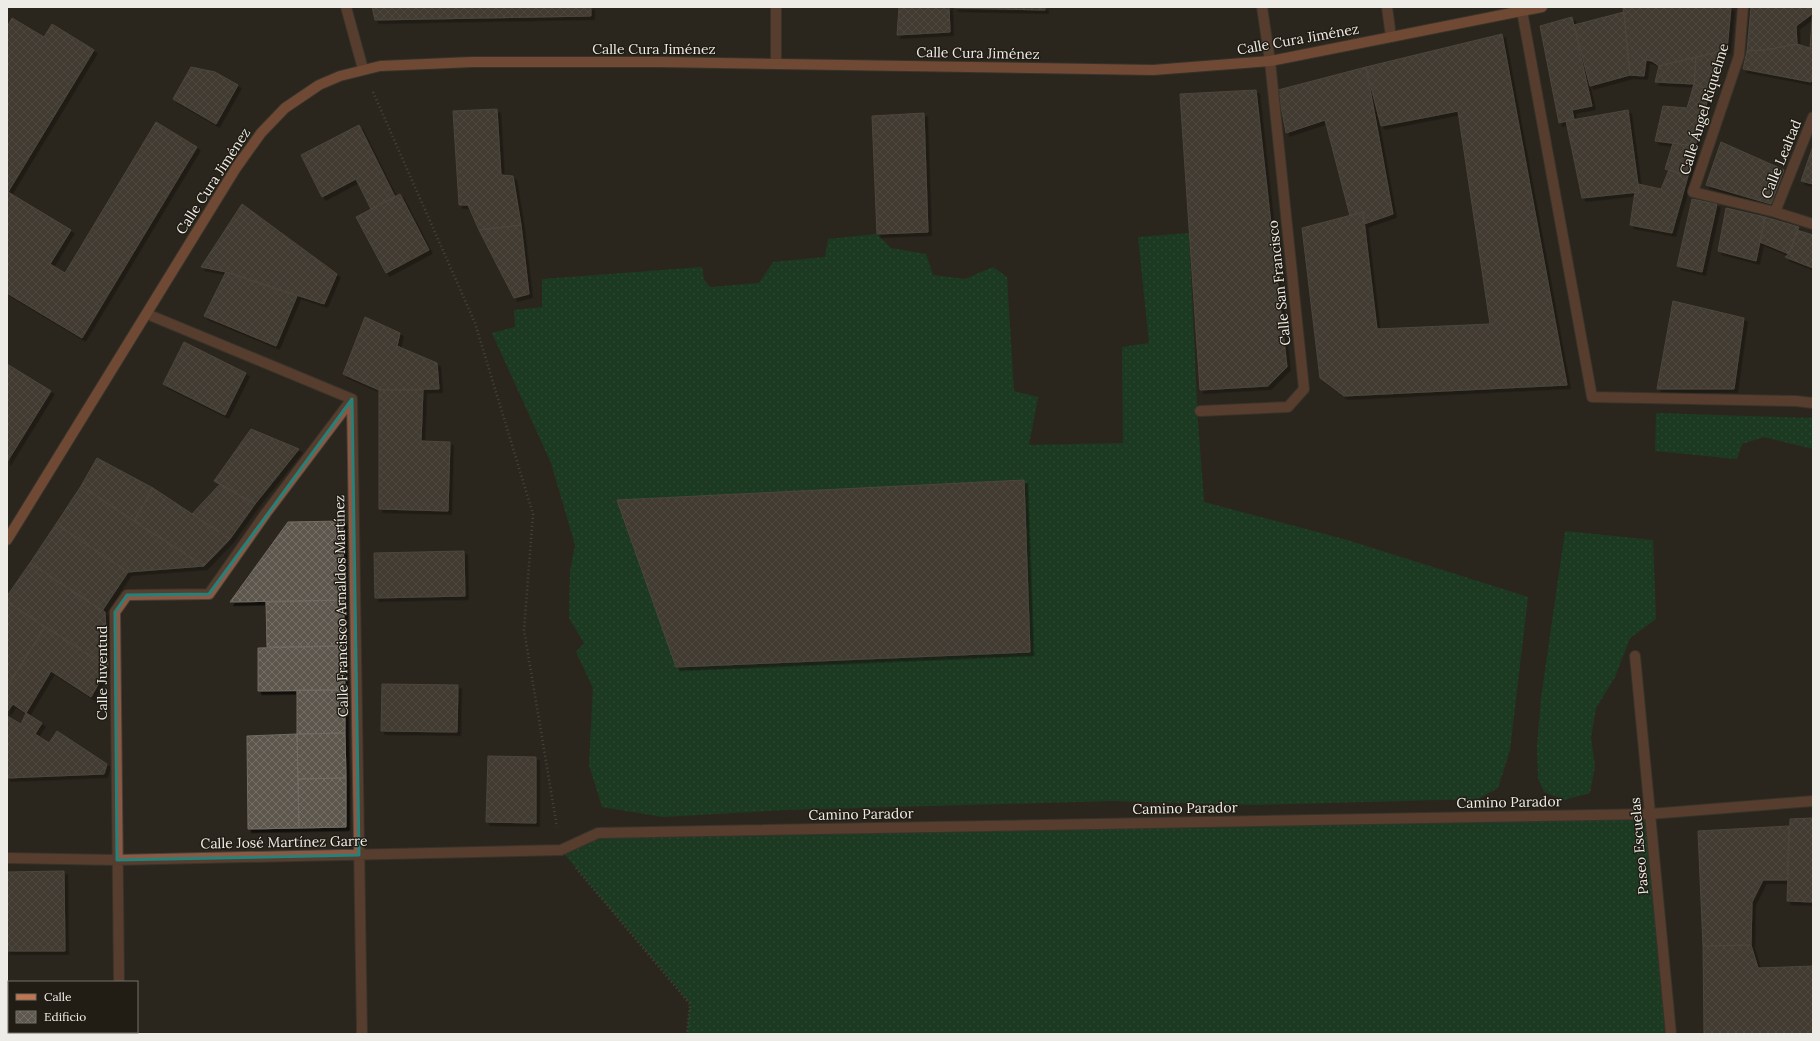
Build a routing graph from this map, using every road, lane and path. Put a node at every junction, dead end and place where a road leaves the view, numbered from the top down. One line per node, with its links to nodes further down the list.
1 (346, 7): 11 (street)
2 (776, 7): 10 (street)
3 (1262, 7): 9 (street, Calle San Francisco)
4 (1387, 7): 8 (street)
5 (1542, 7): 7 (street, Calle Cura Jiménez)
6 (1743, 7): 13 (street, Calle Ángel Riquelme)
7 (1522, 11): 8 (street, Calle Cura Jiménez); 17 (street)
8 (1391, 37): 9 (street, Calle Cura Jiménez)
9 (1270, 61): 10 (street, Calle Cura Jiménez); 18 (street, Calle San Francisco)
10 (776, 64): 11 (street, Calle Cura Jiménez)
11 (363, 69): 15 (street, Calle Cura Jiménez); 23 (path)
12 (1813, 117): 13 (street, Calle Lealtad)
13 (1775, 212): 14 (street, Calle Ángel Riquelme)
14 (1813, 224)
15 (147, 314): 16 (street); 19 (street, Calle Cura Jiménez)
16 (352, 399): 24 (street, Calle Francisco Arnaldos Martínez); 26 (street, Calle Juventud)
17 (1813, 403)
18 (1200, 411)
19 (7, 540)
20 (1636, 656): 22 (street, Paseo Escuelas)
21 (1813, 802): 22 (street, Camino Parador)
22 (1650, 814): 23 (street, Camino Parador); 30 (street, Paseo Escuelas)
23 (561, 850): 24 (street, Calle José Martínez Garre); 29 (path)
24 (359, 855): 26 (street, Calle José Martínez Garre); 28 (street, Calle Francisco Arnaldos Martínez)
25 (7, 858): 26 (street, Calle José Martínez Garre)
26 (117, 860): 27 (street, Calle Juventud)
27 (119, 981)
28 (362, 1034)
29 (687, 1034)
30 (1671, 1034)

